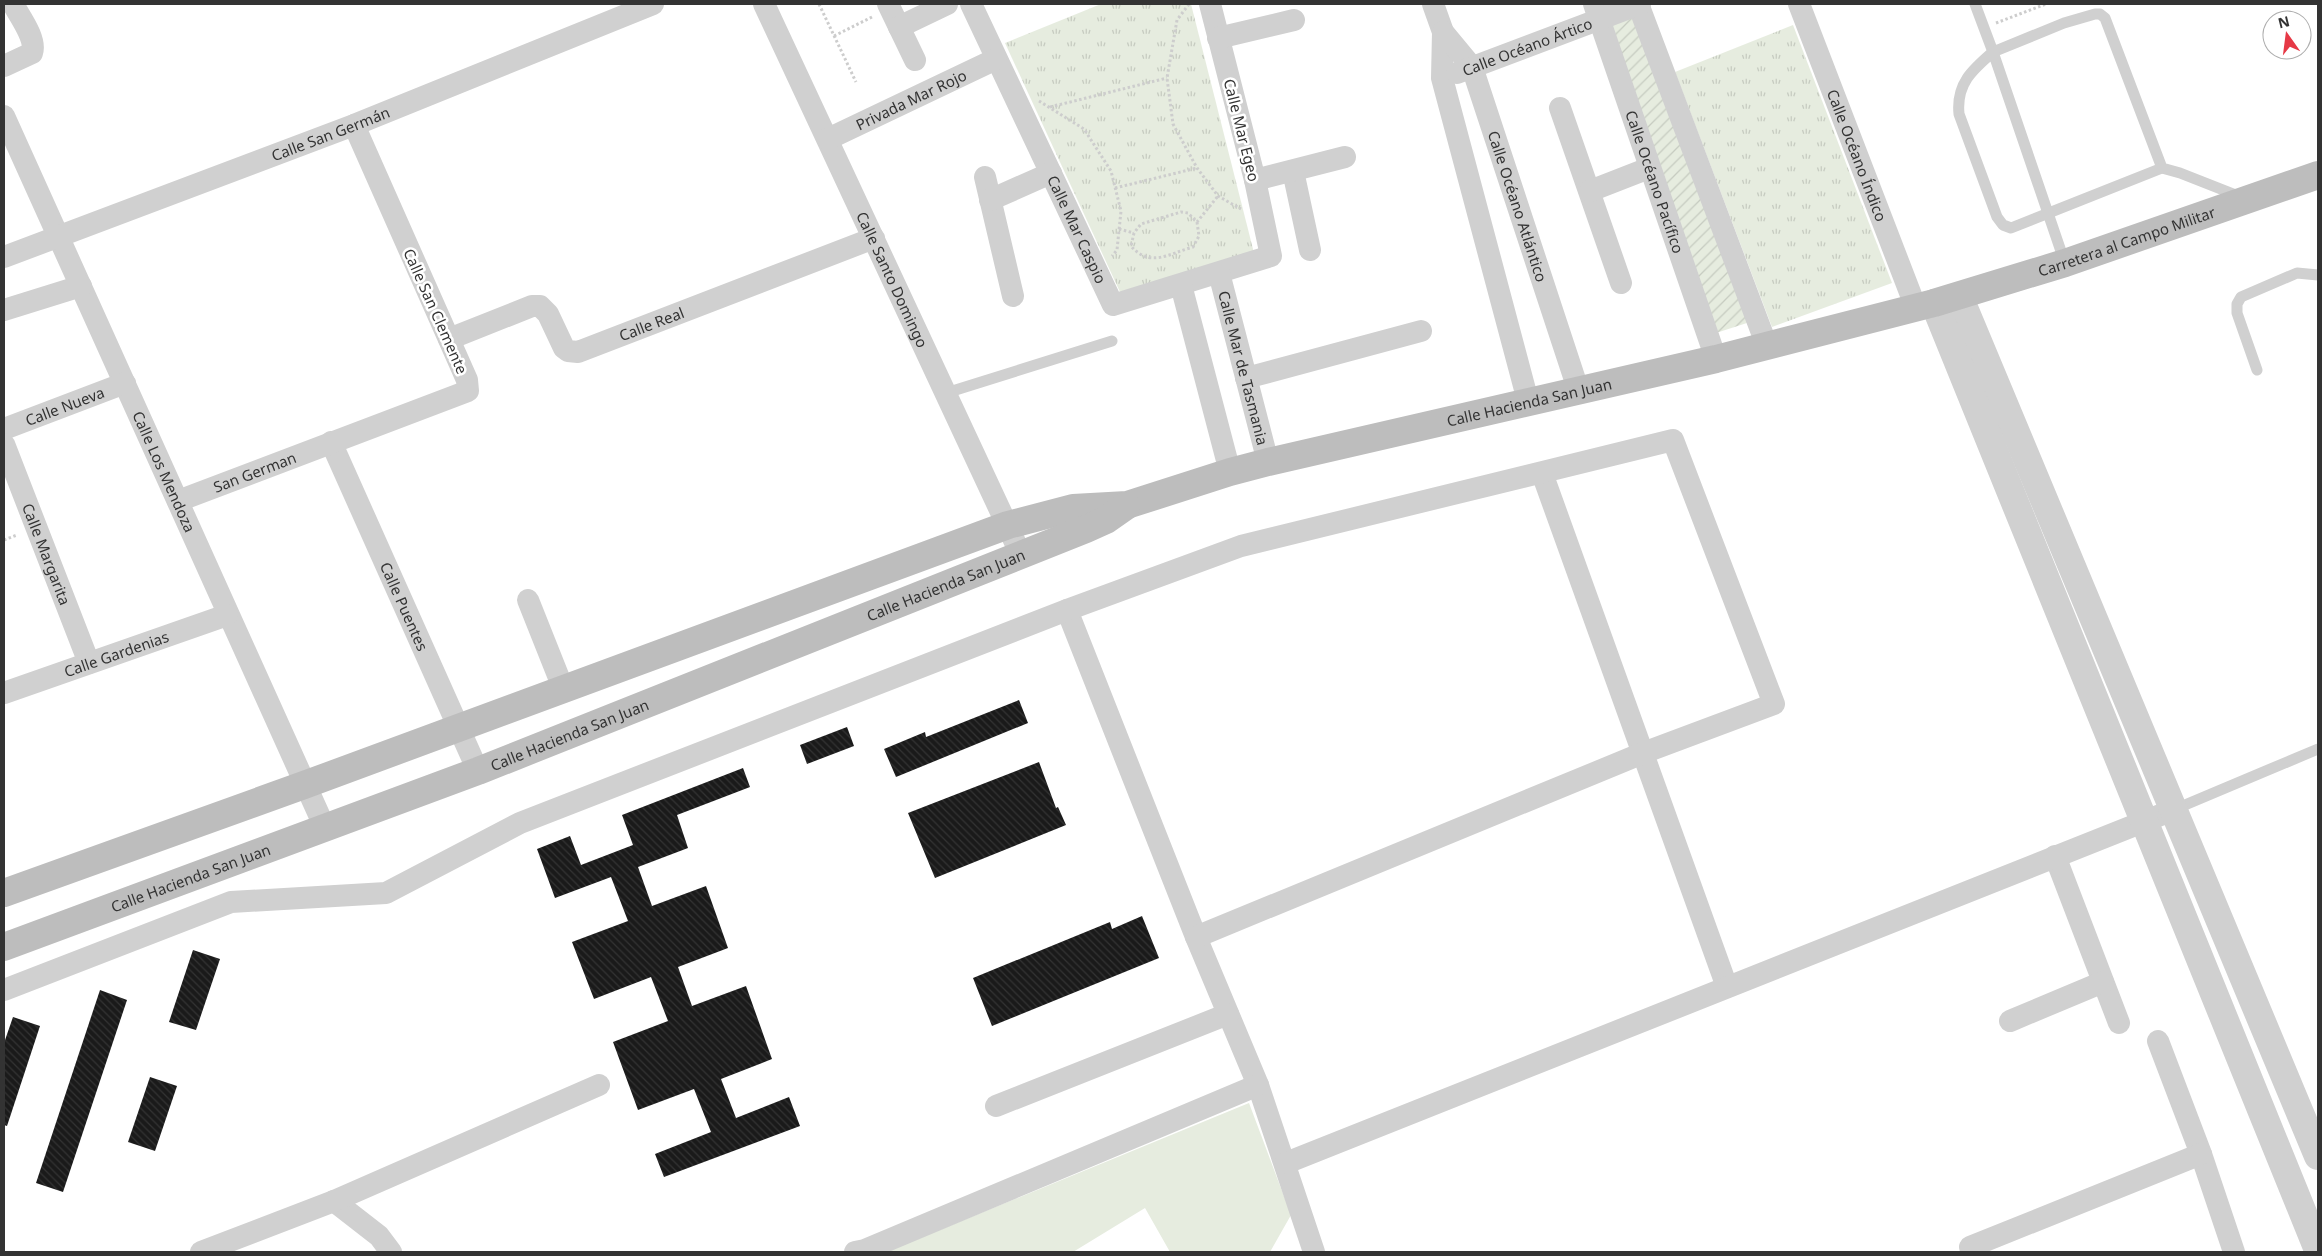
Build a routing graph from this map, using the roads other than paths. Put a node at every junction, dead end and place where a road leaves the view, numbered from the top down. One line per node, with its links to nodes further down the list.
1 (13, 4): 19 (street)
2 (653, 4): 24 (street, Calle San Germán)
3 (764, 4): 25 (street, Calle Santo Domingo)
4 (947, 4): 12 (street)
5 (971, 4): 18 (street, Calle Mar Caspio)
6 (1210, 4): 15 (street, Calle Mar Egeo)
7 (1433, 4): 14 (street, Calle Océano Atlántico)
8 (1639, 4): 11 (street, Calle Océano Ártico); 55 (street)
9 (1799, 4): 50 (street, Calle Océano Índico)
10 (1976, 4): 16 (lane)
11 (1597, 11): 20 (street, Calle Océano Ártico); 27 (street, Calle Océano Pacífico)
12 (892, 13): 17 (street)
13 (1294, 20): 15 (street)
14 (1443, 32): 20 (street, Calle Océano Atlántico); 21 (street, Calle Océano Atlántico)
15 (1218, 38): 33 (street, Calle Mar Egeo)
16 (1993, 52): 28 (lane); 37 (lane); 37 (lane)
17 (915, 60)
18 (996, 60): 25 (street, Privada Mar Rojo); 30 (street, Calle Mar Caspio)
19 (4, 66)
20 (1472, 68): 21 (street, Calle Océano Ártico); 60 (street, Calle Océano Atlántico)
21 (1442, 78): 62 (street, Calle Océano Atlántico)
22 (1560, 108): 34 (street)
23 (4, 116): 38 (street, Calle Los Mendoza)
24 (354, 124): 38 (street, Calle San Germán); 53 (street, Calle San Clemente)
25 (828, 139): 39 (street, Calle Santo Domingo)
26 (1346, 157): 29 (street)
27 (1650, 168): 34 (street); 56 (street, Calle Océano Pacífico)
28 (2162, 168): 36 (lane); 37 (lane)
29 (1293, 170): 33 (street); 40 (street)
30 (1051, 173): 35 (street); 47 (street, Calle Mar Caspio)
31 (2318, 175): 36 (main road, Carretera al Campo Militar)
32 (985, 177): 35 (street)
33 (1255, 180): 41 (street, Calle Mar Egeo)
34 (1590, 191): 46 (street)
35 (990, 200): 49 (street)
36 (2247, 200): 43 (main road, Carretera al Campo Militar)
37 (2050, 214): 43 (lane)
38 (59, 238): 42 (street, Calle San Germán); 48 (street, Calle Los Mendoza)
39 (874, 238): 53 (street, Calle Real); 61 (street, Calle Santo Domingo)
40 (1310, 250)
41 (1271, 256): 44 (street, Calle Mar Caspio)
42 (4, 258)
43 (2065, 263): 50 (main road, Carretera al Campo Militar)
44 (1219, 274): 47 (street, Calle Mar Caspio); 58 (street, Calle Mar de Tasmania)
45 (2318, 275): 57 (lane)
46 (1621, 283)
47 (1181, 285): 67 (street)
48 (81, 286): 51 (street); 59 (street, Calle Los Mendoza)
49 (1013, 296)
50 (1936, 302): 55 (main road, Calle Hacienda San Juan); 84 (street); 85 (street)
51 (4, 310)
52 (1422, 331): 58 (street)
53 (450, 339): 64 (street, Calle San Clemente)
54 (1112, 341): 61 (lane)
55 (1767, 346): 56 (main road, Calle Hacienda San Juan)
56 (1716, 359): 60 (main road, Calle Hacienda San Juan)
57 (2257, 370)
58 (1246, 378): 66 (street, Calle Mar de Tasmania)
59 (125, 383): 63 (street, Calle Nueva); 69 (street, Calle Los Mendoza)
60 (1578, 389): 62 (main road, Calle Hacienda San Juan)
61 (946, 393): 71 (street, Calle Santo Domingo)
62 (1528, 402): 66 (main road, Calle Hacienda San Juan)
63 (4, 429)
64 (331, 442): 69 (street, San German); 79 (street, Calle Puentes)
65 (4, 444): 76 (street, Calle Margarita)
66 (1268, 462): 67 (main road, Calle Hacienda San Juan)
67 (1230, 472): 70 (main road, Calle Hacienda San Juan)
68 (1542, 473): 74 (street); 81 (street); 81 (street)
69 (178, 501): 75 (street, Calle Los Mendoza)
70 (1127, 505): 71 (main road, Calle Hacienda San Juan); 72 (main road, Calle Hacienda San Juan)
71 (1008, 525): 72 (street, Calle Santo Domingo); 77 (main road, Calle Hacienda San Juan)
72 (1021, 556): 82 (main road, Calle Hacienda San Juan)
73 (528, 600): 77 (street)
74 (1067, 610): 89 (street); 93 (street)
75 (227, 615): 76 (street, Calle Gardenias); 83 (street, Calle Los Mendoza)
76 (89, 663): 78 (street, Calle Gardenias)
77 (563, 688): 79 (main road, Calle Hacienda San Juan)
78 (4, 693)
79 (459, 728): 82 (street, Calle Puentes); 83 (main road, Calle Hacienda San Juan)
80 (2318, 749): 84 (lane)
81 (1643, 754): 89 (street); 92 (street)
82 (478, 771): 86 (main road, Calle Hacienda San Juan)
83 (304, 785): 86 (street, Calle Los Mendoza); 88 (main road, Calle Hacienda San Juan)
84 (2173, 810): 85 (street); 102 (street)
85 (2145, 821): 87 (street); 105 (street)
86 (325, 828): 90 (main road, Calle Hacienda San Juan)
87 (2056, 856): 91 (street); 92 (street)
88 (4, 892)
89 (1196, 937): 94 (street)
90 (4, 947)
91 (2103, 982): 95 (street); 96 (street)
92 (1726, 987): 103 (street)
93 (4, 990)
94 (1228, 1014): 99 (street); 100 (street)
95 (2010, 1021)
96 (2119, 1023)
97 (2158, 1041): 101 (street)
98 (598, 1085): 104 (street)
99 (1258, 1085): 103 (street); 106 (street)
100 (996, 1106)
101 (2201, 1154): 110 (street); 111 (street)
102 (2318, 1156)
103 (1286, 1163): 109 (street)
104 (334, 1201): 107 (street); 108 (street)
105 (2318, 1250)
106 (862, 1251)
107 (201, 1252)
108 (391, 1252)
109 (1314, 1252)
110 (1972, 1252)
111 (2234, 1252)

